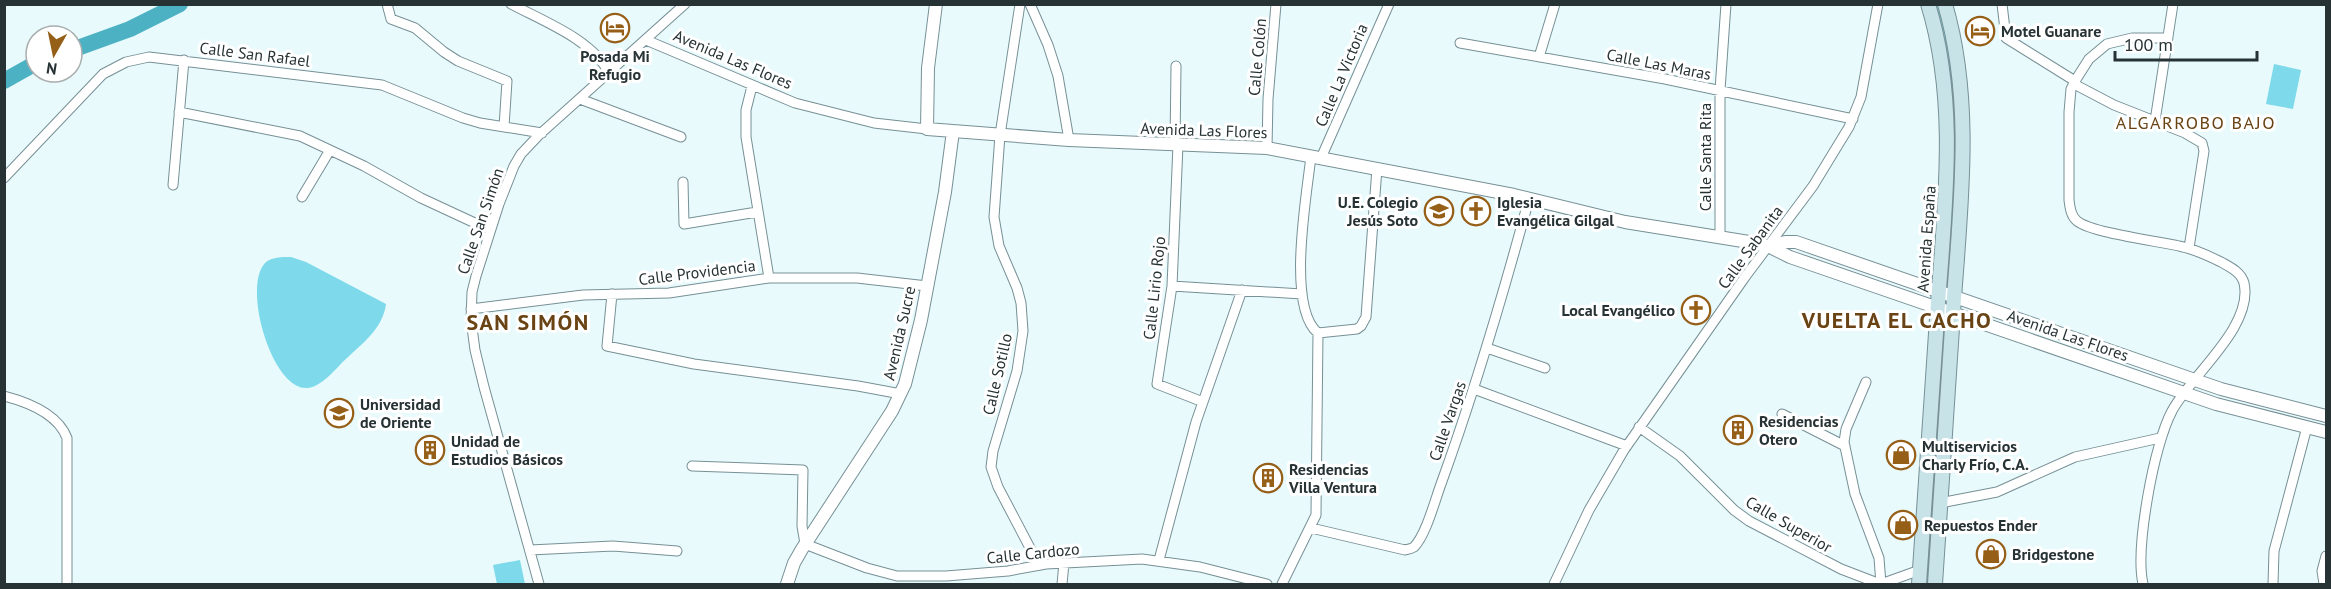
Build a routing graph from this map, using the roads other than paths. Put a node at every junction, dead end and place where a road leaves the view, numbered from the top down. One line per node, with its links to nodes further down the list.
1 (387, 4): 31 (street)
2 (512, 4): 23 (street)
3 (685, 4): 18 (street, Calle San Simón)
4 (936, 4): 32 (street)
5 (1020, 4): 35 (street, Calle Sotillo)
6 (1030, 4): 37 (street)
7 (1276, 4): 39 (street, Calle Colón)
8 (1389, 4): 41 (street, Calle La Victoria)
9 (1555, 4): 20 (street)
10 (1725, 4): 26 (street, Calle Santa Rita)
11 (1878, 4): 29 (street, Calle Sabanita)
12 (1922, 4): 16 (street)
13 (1945, 4): 60 (main road, Avenida España)
14 (2001, 4): 24 (street)
15 (2173, 4): 17 (street)
16 (1930, 10): 57 (main road, Avenida España)
17 (2168, 38): 24 (street); 30 (street)
18 (646, 40): 23 (street, Calle San Simón); 25 (street, Avenida Las Flores)
19 (1460, 43): 20 (street, Calle Las Maras)
20 (1539, 57): 26 (street, Calle Las Maras)
21 (184, 60): 28 (street); 31 (street, Calle San Rafael); 43 (street, Calle San Rafael)
22 (1176, 66): 38 (street, Calle Lirio Rojo)
23 (609, 73): 27 (street, Calle San Simón)
24 (2074, 83): 30 (street); 52 (street)
25 (752, 86): 32 (street, Avenida Las Flores); 48 (street)
26 (1720, 90): 29 (street, Calle Las Maras); 50 (street, Calle Santa Rita)
27 (580, 99): 34 (street, Calle San Simón); 36 (street)
28 (179, 112): 40 (street); 45 (street)
29 (1853, 119): 51 (street, Calle Sabanita)
30 (2155, 121): 52 (street)
31 (504, 127): 34 (street, Calle San Rafael)
32 (927, 129): 33 (street, Avenida Las Flores)
33 (952, 131): 35 (street, Avenida Las Flores); 54 (street, Avenida Sucre)
34 (542, 133): 49 (street, Calle San Simón)
35 (1000, 135): 37 (street, Avenida Las Flores); 91 (street, Calle Sotillo)
36 (681, 137)
37 (1069, 140): 38 (street, Avenida Las Flores)
38 (1177, 145): 39 (street, Avenida Las Flores); 55 (street, Calle Lirio Rojo)
39 (1267, 148): 41 (street, Avenida Las Flores)
40 (330, 150): 46 (street); 49 (street)
41 (1316, 157): 42 (street, Avenida Las Flores); 59 (street, Calle La Victoria)
42 (1377, 168): 47 (street, Avenida Las Flores); 64 (street)
43 (4, 178)
44 (683, 182): 48 (street)
45 (173, 184)
46 (302, 197)
47 (1529, 199): 50 (street, Avenida Las Flores); 65 (street, Calle Vargas)
48 (758, 212): 53 (street)
49 (490, 231): 62 (street, Calle San Simón)
50 (1720, 237): 51 (street, Avenida Las Flores)
51 (1768, 246): 57 (street, Avenida Las Flores); 61 (street, Avenida Las Flores); 76 (street, Calle Sabanita)
52 (2188, 248): 67 (street)
53 (769, 278): 54 (street, Calle Providencia); 58 (street, Calle Providencia)
54 (927, 286): 71 (street, Avenida Sucre)
55 (1173, 286): 56 (street); 73 (street, Calle Lirio Rojo)
56 (1242, 290): 59 (street); 73 (street)
57 (1939, 291): 60 (street, Avenida Las Flores); 61 (main road, Avenida España)
58 (612, 294): 62 (street, Calle Providencia); 71 (street)
59 (1302, 294): 64 (street, Calle La Victoria)
60 (1954, 297): 63 (main road, Avenida España); 67 (street, Avenida Las Flores)
61 (1938, 308): 63 (street, Avenida Las Flores); 93 (main road, Avenida España)
62 (471, 309): 86 (street, Calle San Simón)
63 (1953, 313): 70 (street, Avenida Las Flores); 83 (main road, Avenida España)
64 (1318, 333): 84 (street)
65 (1487, 348): 66 (street); 69 (street, Calle Vargas)
66 (1545, 368)
67 (2195, 380): 70 (street); 75 (street, Avenida Las Flores)
68 (1866, 382): 81 (street)
69 (1473, 389): 80 (street); 84 (street, Calle Vargas)
70 (2184, 392): 77 (street, Avenida Las Flores); 79 (street)
71 (901, 394): 85 (street, Avenida Sucre)
72 (4, 396): 96 (street)
73 (1203, 402): 89 (street)
74 (1782, 414): 81 (street)
75 (2326, 416)
76 (1639, 427): 80 (street, Calle Sabanita); 95 (street, Calle Superior)
77 (2307, 427): 78 (street, Avenida Las Flores); 107 (street)
78 (2326, 432)
79 (2160, 438): 83 (street); 106 (street)
80 (1627, 446): 102 (street, Calle Sabanita)
81 (1845, 446): 103 (street)
82 (692, 466): 85 (street)
83 (1940, 503): 92 (main road, Avenida España)
84 (1311, 528): 101 (street)
85 (805, 544): 94 (street, Calle Cardozo); 98 (street, Avenida Sucre)
86 (530, 550): 87 (street); 97 (street, Calle San Simón)
87 (677, 551)
88 (2326, 556): 108 (street)
89 (1159, 560): 90 (street, Calle Cardozo); 100 (street, Calle Cardozo)
90 (1064, 563): 91 (street, Calle Cardozo); 99 (street)
91 (1039, 565): 94 (street, Calle Cardozo)
92 (1936, 567): 93 (main road); 105 (main road, Avenida España)
93 (1920, 570): 103 (street); 104 (main road, Avenida España)
94 (897, 580)
95 (1859, 582): 103 (street, Calle Superior)
96 (67, 585)
97 (539, 585)
98 (787, 585)
99 (1062, 585)
100 (1267, 585)
101 (1282, 585)
102 (1554, 585)
103 (1881, 585)
104 (1919, 585)
105 (1935, 585)
106 (2143, 585)
107 (2273, 585)
108 (2324, 585)

